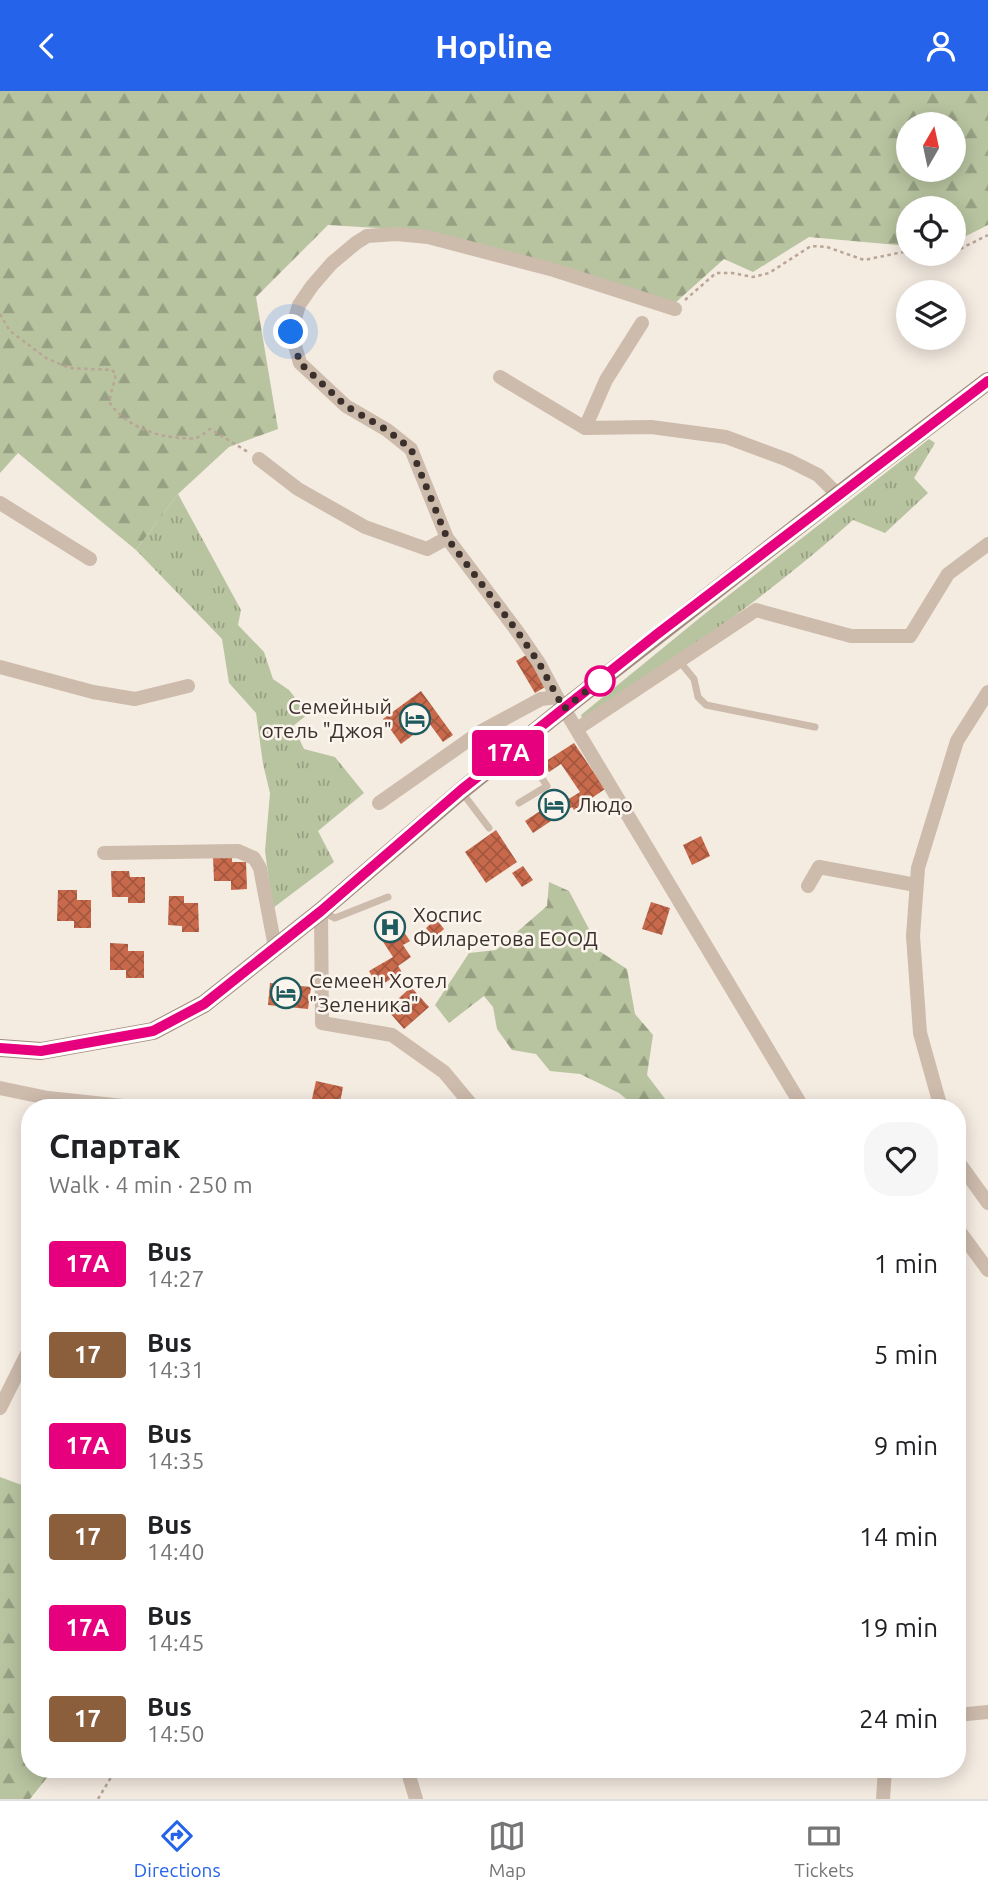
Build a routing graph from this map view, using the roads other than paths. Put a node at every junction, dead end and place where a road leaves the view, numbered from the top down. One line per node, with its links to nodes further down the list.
1 (675, 309): 9 (street)
2 (642, 323): 5 (street)
3 (500, 377): 5 (street)
4 (988, 381): 7 (main road)
5 (585, 428): 7 (street)
6 (259, 459): 9 (street)
7 (838, 495): 16 (main road)
8 (0, 503): 11 (street)
9 (447, 538): 16 (street)
10 (988, 544): 12 (street)
11 (90, 559)
12 (680, 662): 17 (lane); 18 (street)
13 (0, 667): 14 (street)
14 (188, 686)
15 (988, 692): 26 (street)
16 (560, 703): 18 (street); 19 (main road); 21 (street)
17 (815, 727)
18 (577, 729): 34 (street)
19 (519, 745): 20 (main road); 22 (lane)
20 (461, 790): 23 (lane); 28 (main road)
21 (379, 803)
22 (519, 803)
23 (489, 828)
24 (104, 853): 29 (street)
25 (808, 885): 26 (street)
26 (916, 885): 35 (street)
27 (388, 897): 28 (lane)
28 (321, 911): 29 (main road); 33 (street)
29 (275, 947): 30 (main road)
30 (0, 1048)
31 (0, 1088): 32 (street)
32 (57, 1099)
33 (466, 1099)
34 (798, 1099)
35 (938, 1099)
36 (966, 1172): 37 (street)
37 (988, 1203)
38 (966, 1240): 39 (street)
39 (988, 1270)
40 (21, 1366): 41 (street)
41 (0, 1408)
42 (988, 1712): 43 (street)
43 (966, 1714)
44 (410, 1778): 46 (street)
45 (884, 1778): 47 (street)
46 (416, 1799)
47 (883, 1799)

